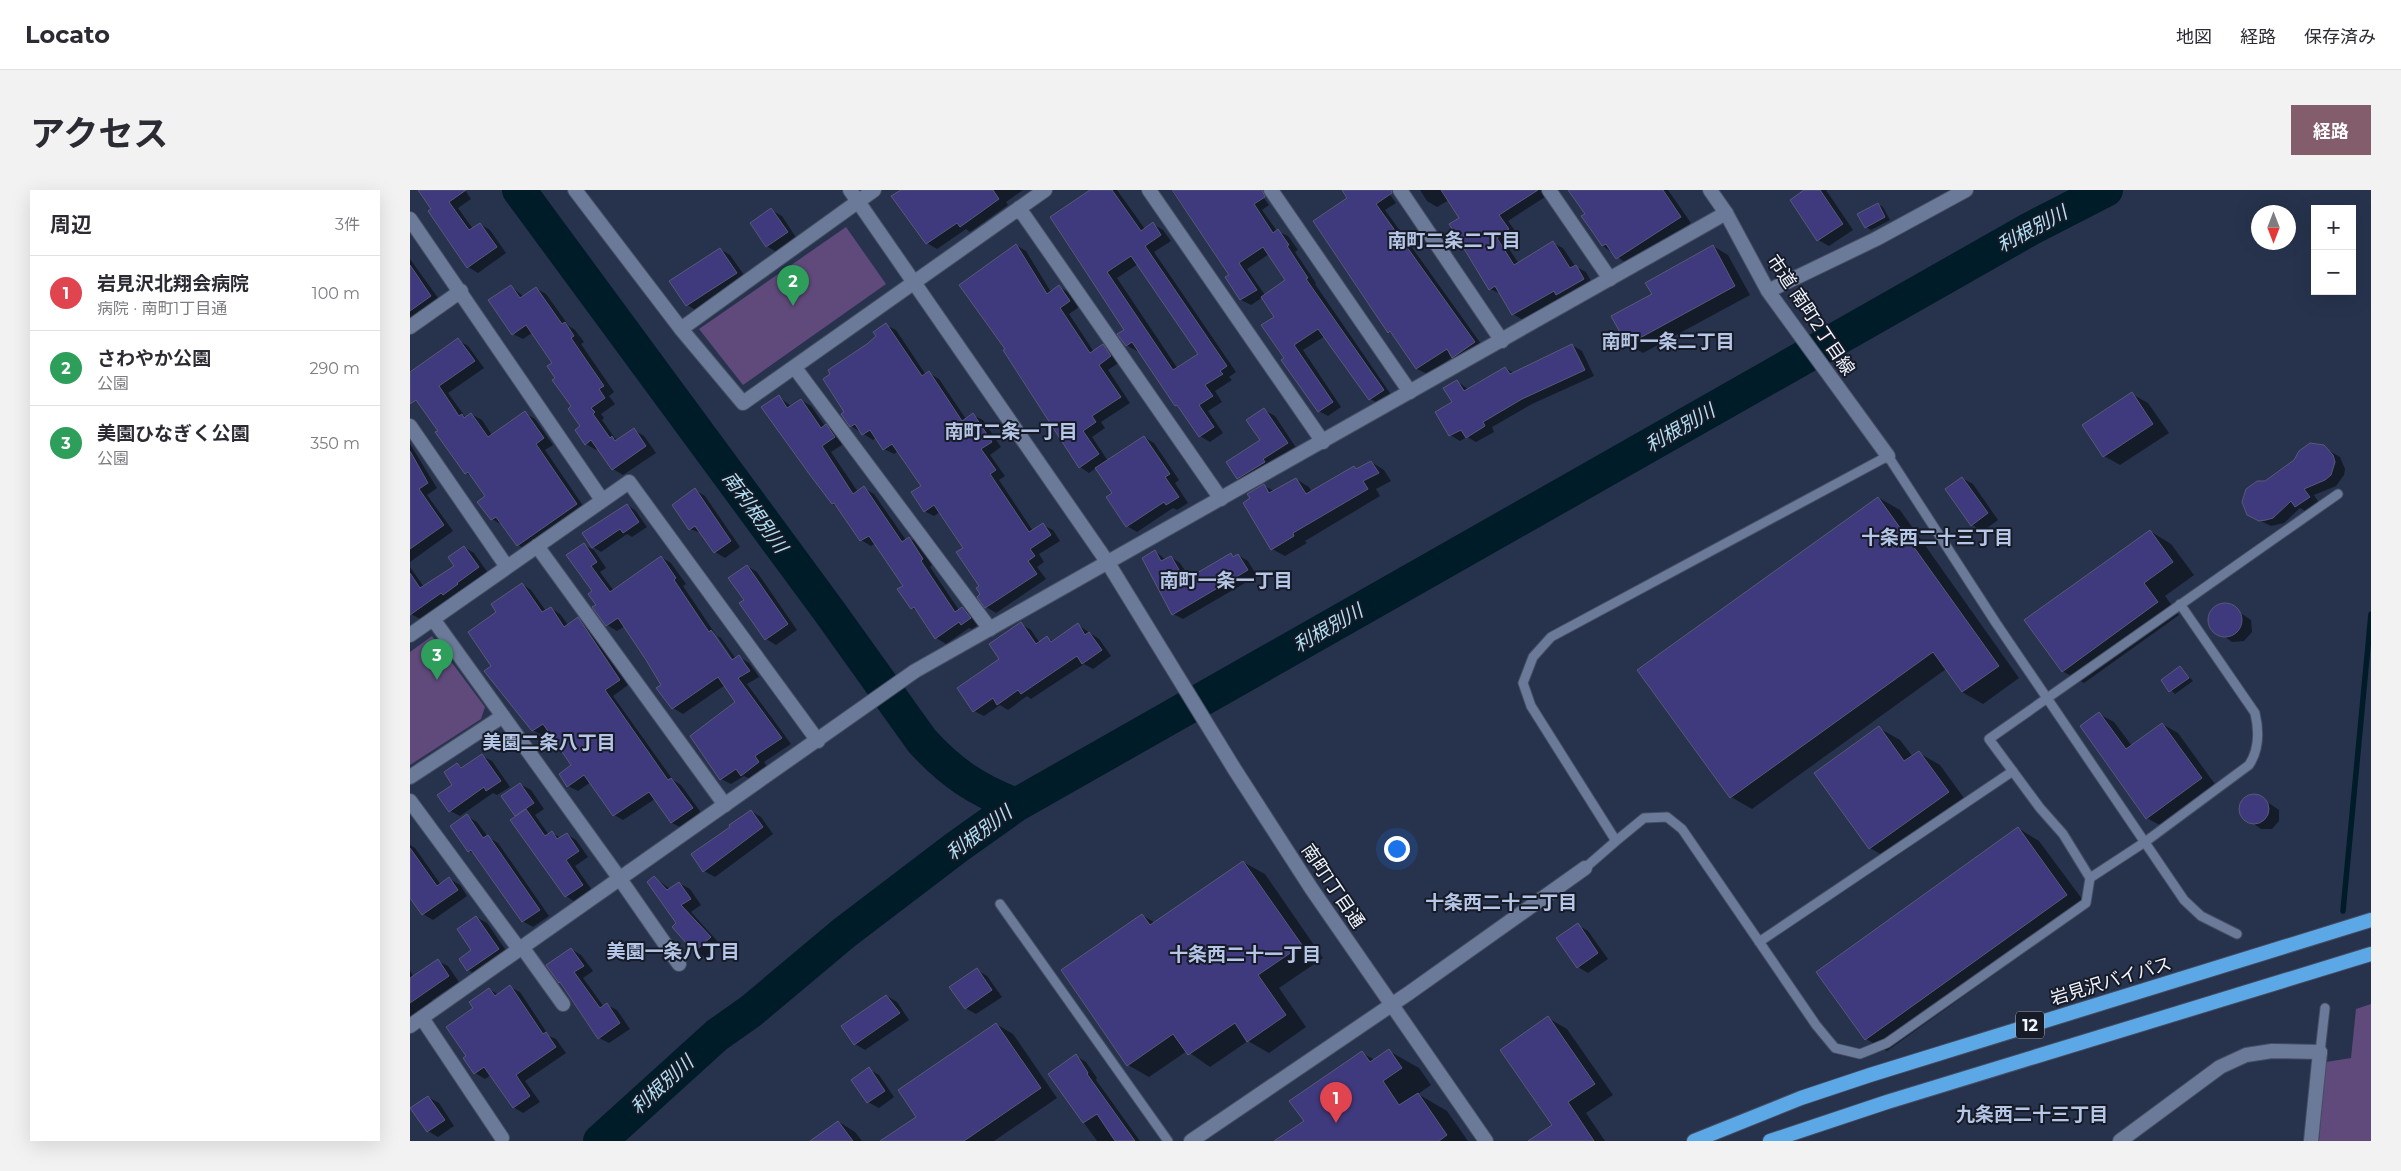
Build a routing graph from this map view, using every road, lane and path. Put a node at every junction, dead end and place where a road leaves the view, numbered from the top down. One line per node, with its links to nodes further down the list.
1 (575, 190): 19 (street)
2 (874, 190): 10 (street)
3 (1045, 190): 11 (street)
4 (1150, 190): 24 (street)
5 (1271, 190): 22 (street)
6 (1400, 190): 20 (street)
7 (1549, 190): 14 (street)
8 (1710, 190): 12 (street, 市道 南町2丁目線)
9 (1966, 190): 17 (street)
10 (854, 196): 15 (street, 南町1丁目通); 19 (street)
11 (1019, 208): 15 (street); 27 (street)
12 (1726, 213): 14 (street); 17 (street, 市道 南町2丁目線)
13 (410, 219): 16 (street)
14 (1610, 279): 20 (street)
15 (914, 282): 21 (street); 30 (street, 南町1丁目通)
16 (461, 291): 18 (street); 28 (street)
17 (1771, 296): 25 (street, 市道 南町2丁目線)
18 (410, 327)
19 (681, 329): 21 (street)
20 (1502, 341): 22 (street)
21 (795, 368): 34 (street)
22 (1410, 392): 24 (street)
23 (410, 426): 31 (street)
24 (1323, 442): 27 (street)
25 (1888, 456): 36 (lane); 43 (lane)
26 (2338, 494): 32 (lane)
27 (1221, 499): 30 (street)
28 (602, 500): 29 (street); 38 (street)
29 (537, 546): 31 (street); 42 (street)
30 (1108, 563): 34 (street); 56 (street, 南町1丁目通)
31 (507, 567): 33 (street)
32 (2180, 604): 36 (lane); 44 (lane)
33 (433, 619): 35 (street); 37 (street)
34 (990, 629): 38 (street)
35 (410, 635)
36 (2046, 697): 39 (lane); 44 (lane)
37 (503, 716): 40 (street); 47 (street)
38 (818, 741): 42 (street)
39 (2013, 771): 46 (lane); 51 (lane)
40 (410, 777)
41 (410, 801): 52 (street)
42 (725, 805): 47 (street)
43 (1616, 841): 45 (lane); 51 (lane)
44 (2145, 842): 46 (lane); 50 (lane)
45 (1585, 868): 56 (street)
46 (2090, 878): 51 (lane)
47 (620, 879): 52 (street); 54 (street)
48 (1000, 904): 61 (lane)
49 (2371, 920): 64 (highway, 岩見沢バイパス / 12)
50 (2237, 934)
51 (1759, 942)
52 (520, 948): 55 (street); 58 (street)
53 (2371, 954): 65 (highway, 12)
54 (679, 964)
55 (563, 1004)
56 (1392, 1004): 62 (street); 63 (street, 南町1丁目通)
57 (2325, 1008): 59 (lane)
58 (416, 1022): 60 (street)
59 (2320, 1052): 66 (street); 67 (street)
60 (502, 1138)
61 (1168, 1141)
62 (1191, 1141)
63 (1486, 1141)
64 (1694, 1141)
65 (1770, 1141)
66 (2120, 1141)
67 (2311, 1141)

